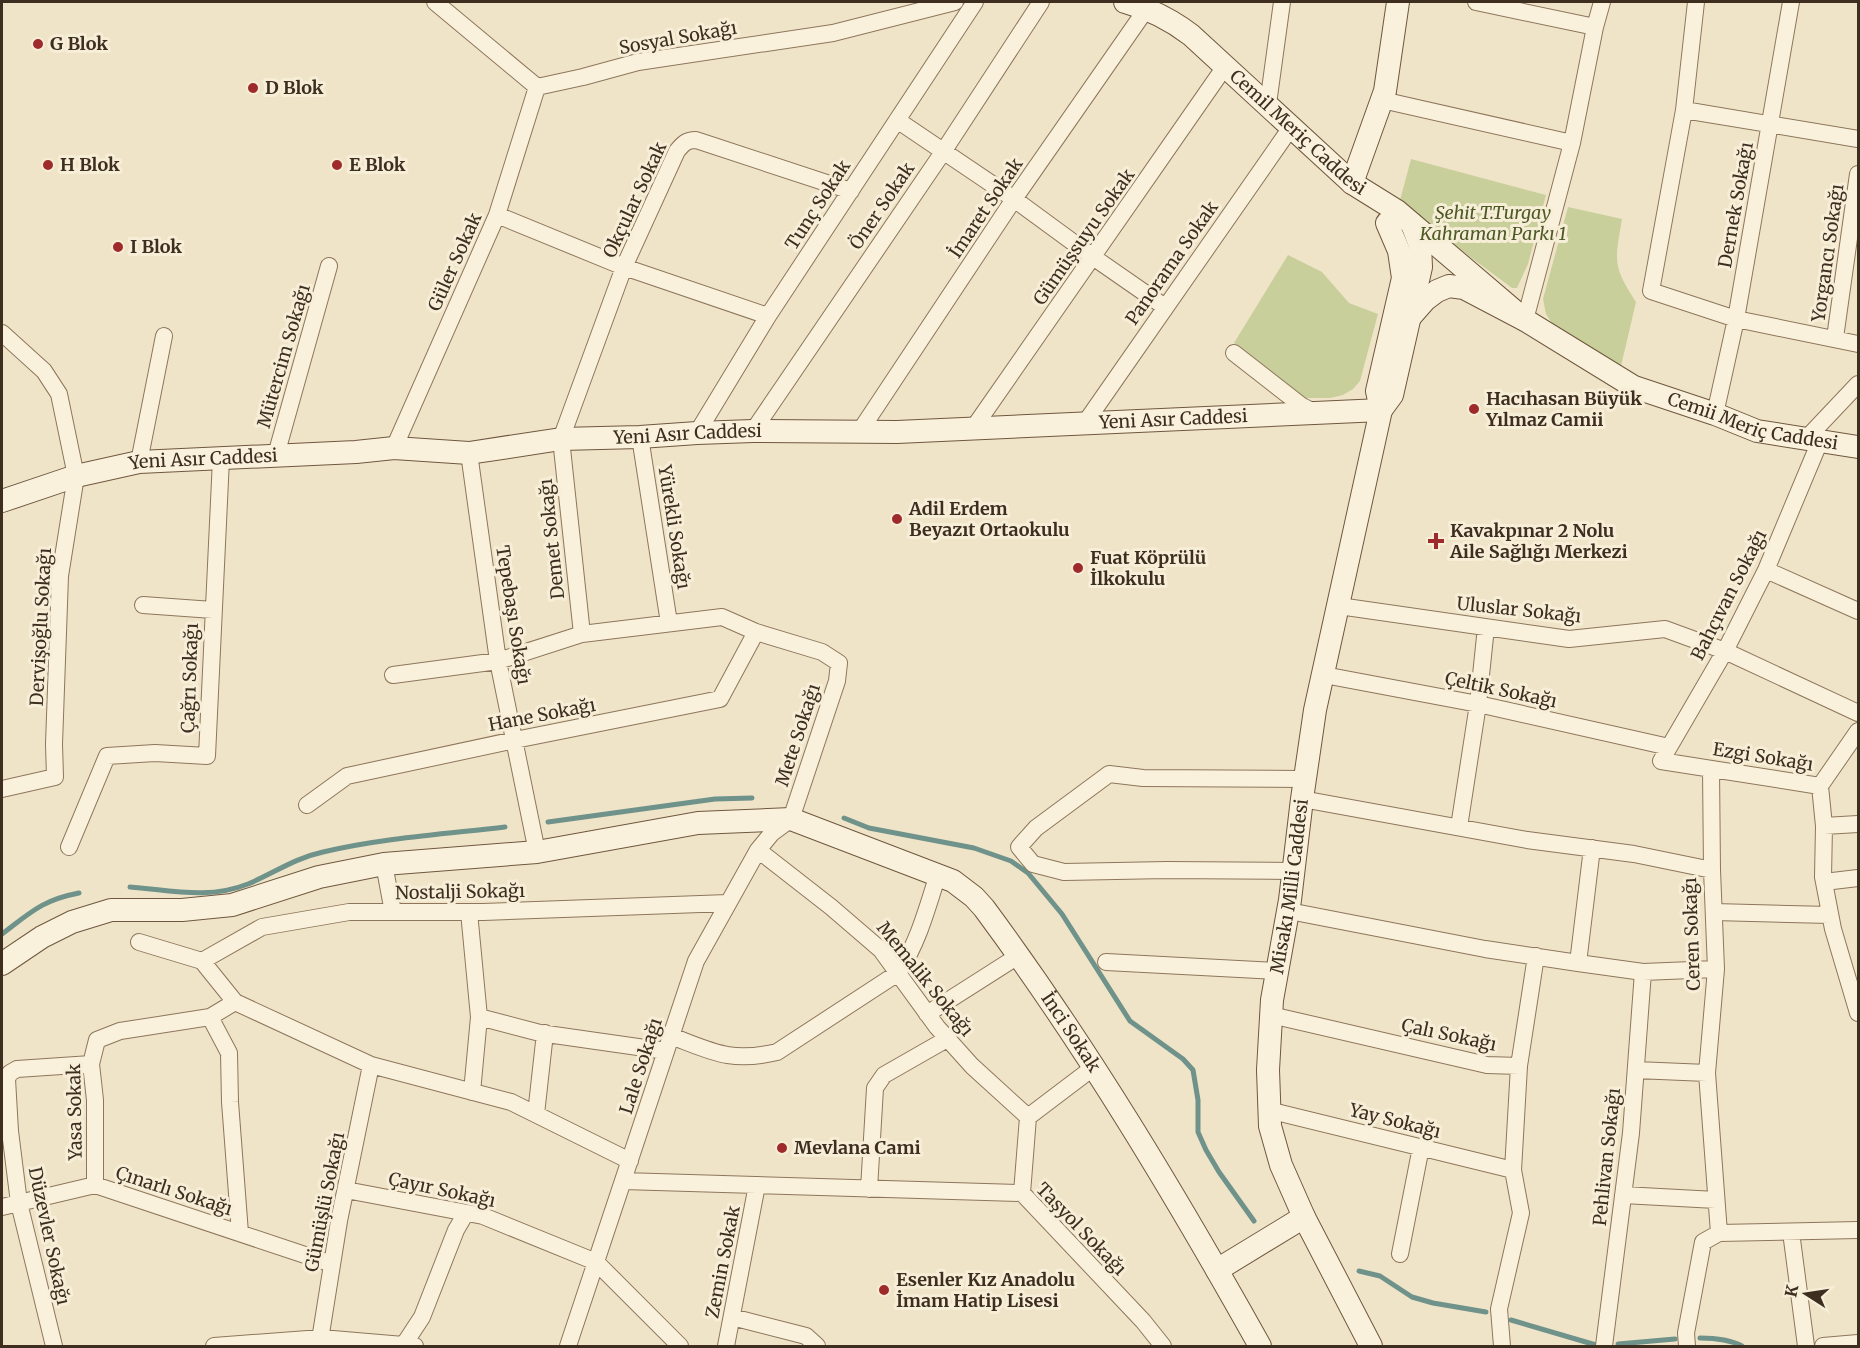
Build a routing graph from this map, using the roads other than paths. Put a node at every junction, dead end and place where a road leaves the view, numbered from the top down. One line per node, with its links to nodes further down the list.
1 (435, 2): 15 (street)
2 (955, 2): 15 (street, Sosyal Sokağı)
3 (975, 2): 19 (street, Tunç Sokak)
4 (1041, 2): 24 (street, Öner Sokak)
5 (1125, 2): 12 (street, Cemil Meriç Caddesi)
6 (1282, 2): 17 (street)
7 (1398, 2): 16 (street)
8 (1476, 2): 13 (street)
9 (1602, 2): 13 (street)
10 (1696, 2): 18 (street)
11 (1791, 2): 20 (street, Dernek Sokağı)
12 (1147, 8): 14 (street, Cemil Meriç Caddesi); 28 (street, İmaret Sokak)
13 (1595, 27): 23 (street)
14 (1226, 65): 17 (street, Cemil Meriç Caddesi); 32 (street, Gümüşsuyu Sokak)
15 (537, 87): 29 (street, Güler Sokak)
16 (1382, 100): 23 (street); 26 (street)
17 (1268, 104): 21 (street, Cemil Meriç Caddesi)
18 (1684, 110): 20 (street); 42 (street)
19 (897, 120): 24 (street); 27 (street, Tunç Sokak)
20 (1770, 124): 22 (street); 42 (street, Dernek Sokağı)
21 (1292, 126): 26 (street, Cemil Meriç Caddesi); 39 (street, Panorama Sokak)
22 (1858, 139)
23 (1572, 143): 43 (street)
24 (943, 152): 28 (street); 54 (street, Öner Sokak)
25 (1858, 174): 46 (street, Yorgancı Sokağı)
26 (1352, 183): 30 (street); 31 (street, Cemil Meriç Caddesi)
27 (851, 191): 35 (street, Okçular Sokak); 40 (street, Tunç Sokak)
28 (1014, 199): 32 (street); 56 (street, İmaret Sokak)
29 (497, 215): 35 (street); 62 (street, Güler Sokak)
30 (1387, 223): 33 (street); 37 (street, Misakı Milli Caddesi)
31 (1412, 224): 33 (street, Misakı Milli Caddesi); 36 (street, Cemil Meriç Caddesi)
32 (1093, 257): 39 (street); 55 (street, Gümüşsuyu Sokak)
33 (1423, 257): 36 (street); 37 (street); 38 (street); 41 (street, Misakı Milli Caddesi)
34 (329, 266): 64 (street, Mütercim Sokağı)
35 (624, 267): 40 (street); 59 (street, Okçular Sokak)
36 (1469, 271): 43 (street)
37 (1403, 278): 50 (street, Misakı Milli Caddesi)
38 (1489, 301): 41 (street); 43 (street)
39 (1165, 307): 53 (street, Panorama Sokak)
40 (768, 316): 57 (street, Tunç Sokak)
41 (1410, 318): 50 (street, Misakı Milli Caddesi)
42 (1736, 319): 46 (street); 52 (street, Dernek Sokağı)
43 (1525, 320): 52 (street, Cemii Meriç Caddesi)
44 (2, 333): 67 (street)
45 (164, 336): 66 (street)
46 (1835, 338): 47 (street)
47 (1858, 344)
48 (1234, 353): 51 (street)
49 (1858, 384): 60 (street)
50 (1381, 410): 51 (street, Yeni Asır Caddesi); 71 (street, Misakı Milli Caddesi)
51 (1314, 412): 53 (street, Yeni Asır Caddesi)
52 (1715, 414): 60 (street, Cemii Meriç Caddesi)
53 (1085, 423): 55 (street, Yeni Asır Caddesi)
54 (753, 430): 56 (street, Yeni Asır Caddesi); 57 (street, Yeni Asır Caddesi)
55 (972, 430): 56 (street, Yeni Asır Caddesi)
56 (860, 431)
57 (697, 433): 58 (street, Yeni Asır Caddesi)
58 (640, 437): 59 (street, Yeni Asır Caddesi); 74 (street, Yürekli Sokağı)
59 (561, 439): 63 (street, Yeni Asır Caddesi); 77 (street, Demet Sokağı)
60 (1813, 440): 61 (street, Cemii Meriç Caddesi); 69 (street, Bahçıvan Sokağı)
61 (1858, 447)
62 (394, 448): 63 (street, Yeni Asır Caddesi); 64 (street, Yeni Asır Caddesi)
63 (469, 453): 79 (street, Tepebaşı Sokağı)
64 (276, 455): 65 (street, Yeni Asır Caddesi)
65 (221, 459): 66 (street, Yeni Asır Caddesi); 72 (street, Çağrı Sokağı)
66 (139, 462): 67 (street, Yeni Asır Caddesi)
67 (76, 476): 68 (street, Yeni Asır Caddesi); 89 (street, Dervişoğlu Sokağı)
68 (2, 501)
69 (1766, 570): 73 (street); 78 (street, Bahçıvan Sokağı)
70 (143, 605): 72 (street, Çağrı Sokağı)
71 (1339, 606): 75 (street, Uluslar Sokağı); 81 (street, Misakı Milli Caddesi)
72 (213, 610): 96 (street, Çağrı Sokağı)
73 (1858, 611)
74 (669, 622): 76 (street); 77 (street)
75 (1486, 627): 78 (street, Uluslar Sokağı); 82 (street)
76 (756, 632): 85 (street, Hane Sokağı); 92 (street, Mete Sokağı)
77 (582, 634): 79 (street)
78 (1725, 651): 83 (street, Uluslar Sokağı); 86 (street, Bahçıvan Sokağı)
79 (498, 661): 80 (street); 85 (street, Tepebaşı Sokağı)
80 (393, 675)
81 (1324, 675): 82 (street, Çeltik Sokağı); 90 (street, Misakı Milli Caddesi)
82 (1478, 704): 86 (street, Çeltik Sokağı); 95 (street)
83 (1858, 713)
84 (1858, 731): 88 (street)
85 (515, 740): 91 (street, Hane Sokağı); 99 (street, Tepebaşı Sokağı)
86 (1665, 754): 87 (street, Ezgi Sokağı)
87 (1711, 769): 88 (street, Ezgi Sokağı); 101 (street)
88 (1820, 786): 94 (street, Ezgi Sokağı)
89 (2, 789)
90 (1303, 789): 95 (street, Ceren Sokağı); 102 (street, Misakı Milli Caddesi); 102 (street, Ceren Sokağı)
91 (307, 806)
92 (791, 819): 98 (street, Lale Sokağı); 99 (street); 103 (street, İnci Sokak)
93 (1858, 824): 94 (street)
94 (1824, 826): 105 (street, Ezgi Sokağı)
95 (1459, 827): 97 (street, Ceren Sokağı)
96 (69, 847)
97 (1592, 848): 101 (street, Ceren Sokağı); 117 (street)
98 (758, 850): 106 (street, Lale Sokağı); 122 (street, Memalik Sokağı)
99 (537, 852): 100 (street)
100 (384, 864): 108 (street); 118 (street)
101 (1712, 870): 110 (street, Ceren Sokağı)
102 (1294, 871): 107 (street, Misakı Milli Caddesi)
103 (938, 874): 113 (street, İnci Sokak); 122 (street)
104 (1858, 878): 105 (street)
105 (1824, 882): 111 (street, Ezgi Sokağı)
106 (728, 903): 109 (street, Nostalji Sokağı); 131 (street, Lale Sokağı)
107 (1289, 911): 114 (street); 120 (street, Misakı Milli Caddesi)
108 (393, 912): 109 (street, Nostalji Sokağı); 115 (street, Nostalji Sokağı)
109 (469, 912): 128 (street)
110 (1714, 912): 111 (street); 119 (street, Ceren Sokağı)
111 (1830, 915): 124 (street, Ezgi Sokağı)
112 (139, 942): 115 (street)
113 (1018, 956): 125 (street); 135 (street, İnci Sokak)
114 (1536, 956): 117 (street); 134 (street)
115 (202, 960): 123 (street)
116 (1106, 962): 120 (street)
117 (1578, 963): 121 (street)
118 (2, 964)
119 (1716, 969): 121 (street); 137 (street, Ceren Sokağı)
120 (1276, 971): 126 (street, Misakı Milli Caddesi)
121 (1643, 972): 136 (street, Pehlivan Sokağı)
122 (898, 973): 125 (street, Memalik Sokağı); 131 (street)
123 (235, 1002): 127 (street, Yasa Sokak); 133 (street)
124 (1858, 1013)
125 (927, 1014): 130 (street, Memalik Sokağı)
126 (1271, 1016): 134 (street, Çalı Sokağı); 139 (street, Misakı Milli Caddesi)
127 (210, 1017): 132 (street, Yasa Sokak); 159 (street)
128 (479, 1017): 129 (street); 138 (street)
129 (545, 1033): 131 (street); 140 (street)
130 (947, 1039): 141 (street, Memalik Sokağı); 148 (street)
131 (669, 1044): 143 (street, Lale Sokağı)
132 (91, 1064): 146 (street, Yasa Sokak); 153 (street, Düzevler Sokağı)
133 (371, 1065): 138 (street); 149 (street, Gümüşlü Sokağı)
134 (1519, 1066): 144 (street)
135 (1094, 1067): 141 (street); 164 (street, İnci Sokak)
136 (1636, 1070): 137 (street); 151 (street, Pehlivan Sokağı)
137 (1707, 1073): 152 (street, Ceren Sokağı)
138 (472, 1092): 140 (street)
139 (1268, 1110): 142 (street, Yay Sokağı); 156 (street, Misakı Milli Caddesi)
140 (536, 1114): 143 (street)
141 (1028, 1117): 150 (street)
142 (1421, 1147): 144 (street, Yay Sokağı); 161 (street)
143 (630, 1161): 145 (street, Lale Sokağı)
144 (1513, 1170): 178 (street)
145 (623, 1181): 147 (street, Taşyol Sokağı); 162 (street, Lale Sokağı)
146 (95, 1185): 153 (street, Çınarlı Sokağı); 159 (street, Çınarlı Sokağı)
147 (757, 1185): 148 (street, Taşyol Sokağı); 165 (street, Zemin Sokak)
148 (869, 1189): 150 (street, Taşyol Sokağı)
149 (346, 1190): 155 (street, Çayır Sokağı); 163 (street, Gümüşlü Sokağı)
150 (1022, 1193): 175 (street, Taşyol Sokağı)
151 (1623, 1195): 152 (street); 179 (street, Pehlivan Sokağı)
152 (1716, 1200): 160 (street, Ceren Sokağı)
153 (19, 1203): 154 (street, Çınarlı Sokağı); 169 (street, Düzevler Sokağı)
154 (2, 1207)
155 (466, 1213): 162 (street, Çayır Sokağı); 168 (street)
156 (1304, 1217): 164 (street); 177 (street, Misakı Milli Caddesi)
157 (1858, 1230): 158 (street)
158 (1791, 1232): 160 (street); 181 (street)
159 (240, 1233): 163 (street, Çınarlı Sokağı)
160 (1719, 1233): 180 (street)
161 (1400, 1254)
162 (596, 1262): 171 (street, Lale Sokağı); 172 (street)
163 (332, 1264): 166 (street, Gümüşlü Sokağı)
164 (1217, 1270): 176 (street, İnci Sokak)
165 (732, 1317): 173 (street, Zemin Sokak); 174 (street)
166 (320, 1342): 168 (street); 170 (street)
167 (1858, 1342): 182 (street)
168 (409, 1346)
169 (54, 1347)
170 (214, 1347)
171 (568, 1347)
172 (680, 1347)
173 (726, 1347)
174 (817, 1347)
175 (1164, 1347)
176 (1260, 1347)
177 (1371, 1347)
178 (1502, 1347)
179 (1604, 1347)
180 (1687, 1347)
181 (1806, 1347)
182 (1822, 1347)

